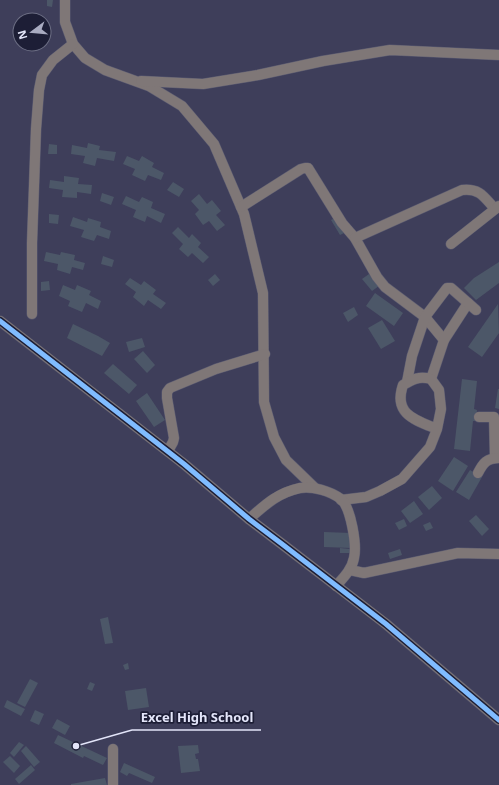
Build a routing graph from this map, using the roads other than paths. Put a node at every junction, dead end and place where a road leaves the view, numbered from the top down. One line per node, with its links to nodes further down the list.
1 (66, 0): 2 (street)
2 (73, 44): 4 (street); 11 (street)
3 (499, 55): 4 (street)
4 (133, 80): 5 (street)
5 (241, 207): 7 (street); 15 (street)
6 (497, 208): 7 (street); 8 (street)
7 (354, 238): 12 (street)
8 (451, 244)
9 (468, 303): 10 (street); 12 (street); 14 (street)
10 (476, 310)
11 (32, 314)
12 (425, 317): 14 (street); 17 (street)
13 (0, 321): 20 (street)
14 (444, 340): 16 (street)
15 (265, 354): 20 (street); 23 (street)
16 (431, 379): 17 (street); 19 (street)
17 (407, 382): 19 (street)
18 (479, 417): 21 (street)
19 (437, 429): 24 (street)
20 (168, 451): 25 (street)
21 (497, 458): 22 (street)
22 (478, 473)
23 (315, 488): 24 (street); 25 (street)
24 (341, 500): 27 (street)
25 (249, 520): 28 (street)
26 (499, 554): 27 (street)
27 (350, 570): 28 (street)
28 (336, 586): 29 (street)
29 (499, 720)
30 (113, 749): 31 (street)
31 (112, 785)

